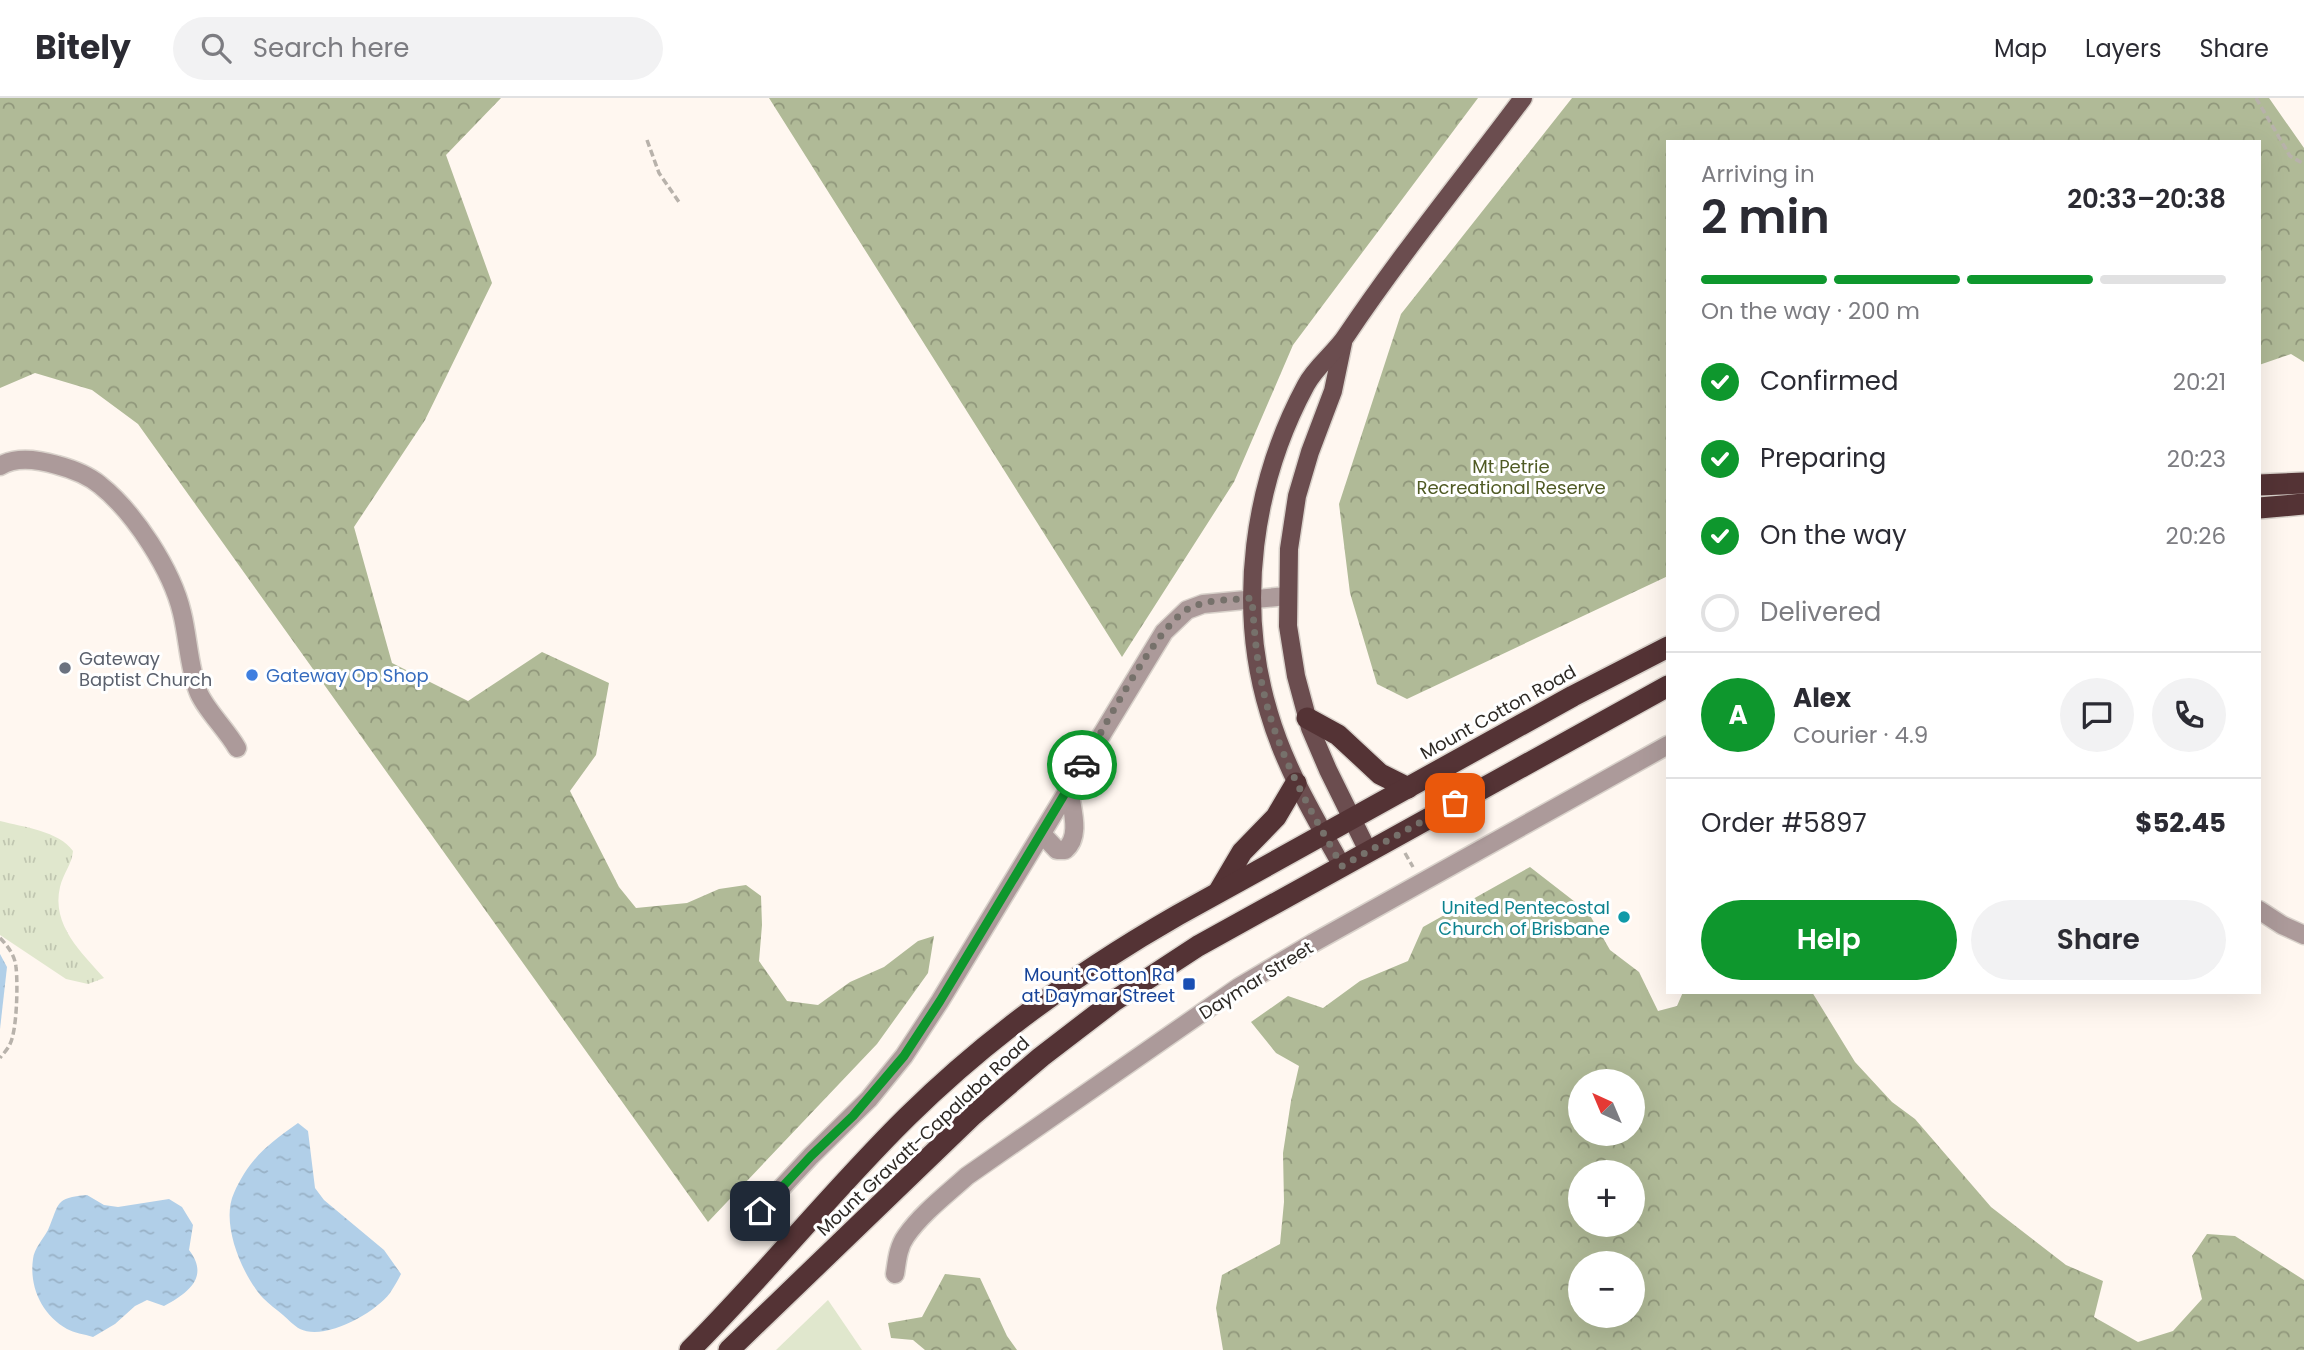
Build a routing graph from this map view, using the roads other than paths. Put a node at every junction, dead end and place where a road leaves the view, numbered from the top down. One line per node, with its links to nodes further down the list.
1 (1523, 98): 2 (main road)
2 (1344, 340): 8 (main road); 9 (main road)
3 (0, 466): 14 (street)
4 (2304, 483): 5 (highway)
5 (2261, 485)
6 (2304, 504): 7 (highway)
7 (2261, 508)
8 (1287, 596): 9 (street); 12 (main road)
9 (1252, 598): 15 (main road); 16 (street)
10 (1666, 648): 17 (highway, Mount Cotton Road)
11 (1666, 687): 21 (highway)
12 (1307, 718): 17 (highway); 18 (main road)
13 (1666, 746): 27 (street, Daymar Street)
14 (237, 748)
15 (1296, 783): 20 (main road); 23 (highway)
16 (1069, 788): 19 (street); 19 (street)
17 (1408, 788): 18 (highway, Mount Cotton Road)
18 (1352, 819): 20 (highway, Mount Gravatt-Capalaba Road); 21 (main road)
19 (1042, 834): 26 (street)
20 (1324, 834): 22 (main road); 23 (highway, Mount Gravatt-Capalaba Road)
21 (1368, 851): 22 (highway, Mount Gravatt-Capalaba Road)
22 (1342, 866): 29 (highway, Mount Gravatt-Capalaba Road)
23 (1218, 893): 28 (highway, Mount Gravatt-Capalaba Road)
24 (2261, 911): 25 (street)
25 (2304, 935)
26 (760, 1211)
27 (895, 1273)
28 (690, 1350)
29 (729, 1350)

